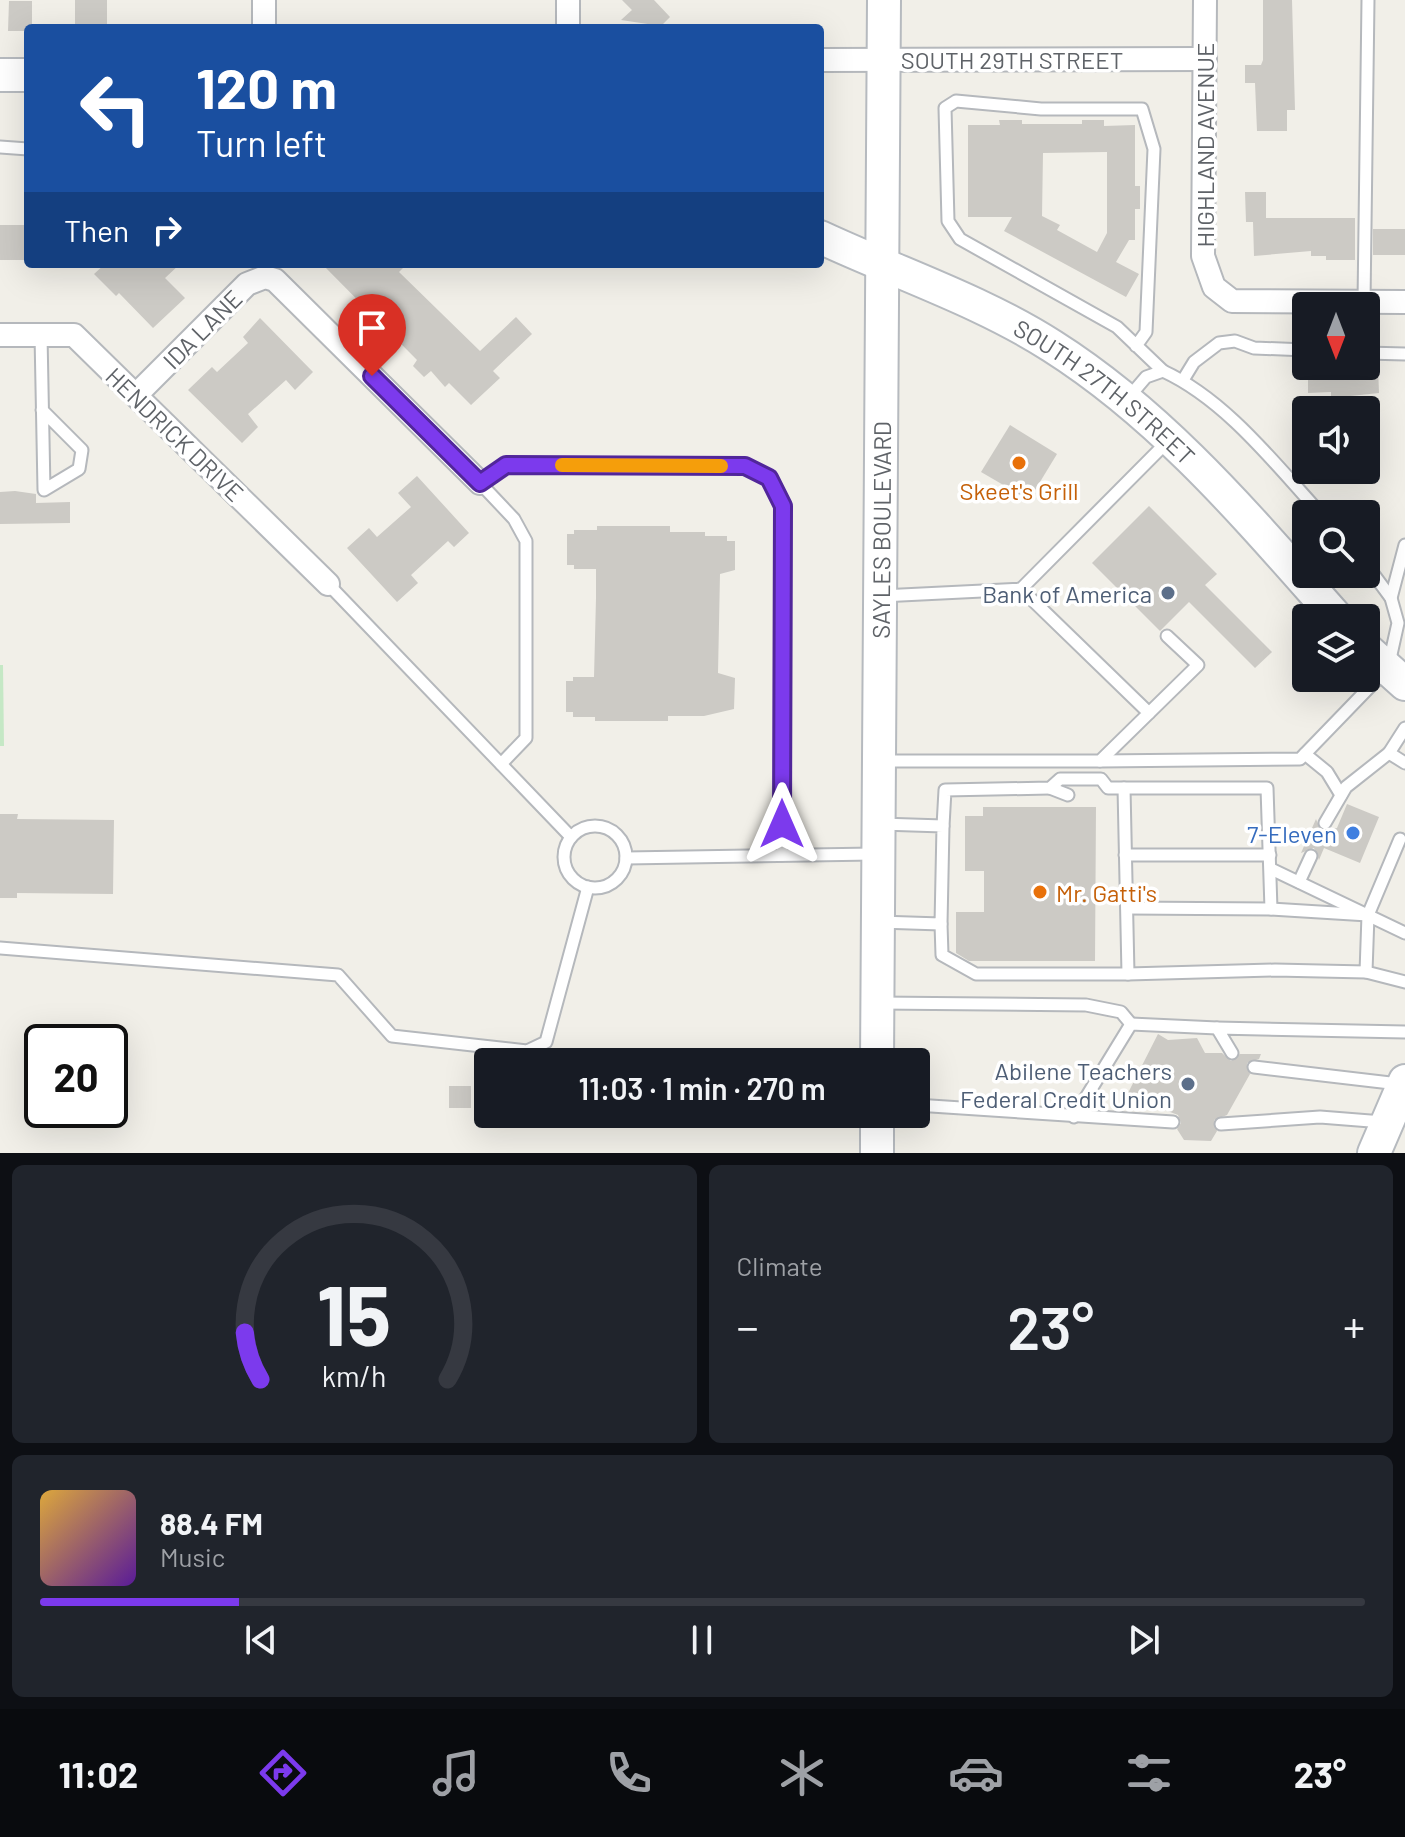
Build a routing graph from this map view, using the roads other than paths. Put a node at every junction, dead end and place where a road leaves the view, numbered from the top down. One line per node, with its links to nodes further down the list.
1 (264, 0): 6 (street)
2 (568, 0): 7 (street)
3 (884, 0): 10 (street, SAYLES BOULEVARD)
4 (1205, 0): 8 (street, HIGHLAND AVENUE)
5 (1368, 0): 18 (lane)
6 (264, 24)
7 (568, 24)
8 (1205, 59): 10 (street, SOUTH 29TH STREET); 19 (street, HIGHLAND AVENUE)
9 (824, 60): 10 (street, SOUTH 29TH STREET)
10 (884, 60): 16 (street, SAYLES BOULEVARD)
11 (0, 75): 12 (street)
12 (24, 75)
13 (0, 147): 14 (lane)
14 (24, 149)
15 (824, 239): 16 (street, SOUTH 27TH STREET)
16 (885, 267): 31 (street, SOUTH 27TH STREET); 40 (street, SAYLES BOULEVARD)
17 (265, 271): 30 (street, IDA LANE); 34 (street, IDA LANE)
18 (1364, 292)
19 (1292, 301)
20 (1380, 302): 21 (street)
21 (1405, 302)
22 (0, 335): 23 (street, HENDRICK DRIVE)
23 (41, 335): 30 (street, HENDRICK DRIVE); 32 (lane)
24 (1136, 346): 24 (lane); 28 (lane)
25 (1292, 349): 29 (lane)
26 (1380, 353): 27 (lane)
27 (1405, 354)
28 (1163, 371): 29 (lane); 31 (lane)
29 (1183, 380): 35 (lane)
30 (136, 395): 38 (street, HENDRICK DRIVE)
31 (1127, 400): 33 (street, SOUTH 27TH STREET)
32 (42, 410): 32 (lane)
33 (1170, 439): 39 (lane); 42 (street, SOUTH 27TH STREET)
34 (480, 483): 52 (lane); 62 (lane)
35 (1308, 500)
36 (1405, 545): 41 (lane)
37 (1380, 583): 41 (lane)
38 (328, 584): 52 (lane)
39 (1021, 589): 40 (lane); 45 (lane)
40 (881, 596): 49 (street, SAYLES BOULEVARD)
41 (1391, 598): 44 (lane)
42 (1325, 604)
43 (1167, 636): 45 (lane)
44 (1386, 667): 48 (lane)
45 (1149, 713): 50 (lane)
46 (1405, 728): 47 (lane)
47 (1389, 753): 51 (lane); 56 (lane)
48 (1305, 754): 50 (lane); 56 (lane)
49 (880, 761): 50 (lane); 60 (street, SAYLES BOULEVARD)
50 (1100, 761)
51 (1405, 763)
52 (501, 764): 59 (lane)
53 (1050, 788): 54 (lane); 55 (lane); 58 (lane)
54 (1124, 788): 63 (lane); 64 (lane)
55 (1068, 795)
56 (1341, 795): 57 (lane)
57 (1325, 823)
58 (943, 826): 60 (lane); 74 (lane)
59 (571, 837): 66 (lane); 69 (lane)
60 (879, 839): 62 (lane); 73 (street, SAYLES BOULEVARD)
61 (1401, 847): 72 (lane)
62 (782, 855): 66 (lane)
63 (1125, 855): 64 (lane); 70 (lane)
64 (1270, 855): 67 (lane)
65 (1311, 856): 68 (lane)
66 (626, 858): 69 (lane)
67 (1271, 869): 68 (lane); 71 (lane)
68 (1299, 882): 72 (lane)
69 (588, 887): 76 (lane)
70 (1127, 908): 71 (lane); 78 (lane)
71 (1271, 909): 72 (lane)
72 (1368, 915): 75 (lane); 77 (lane)
73 (878, 922): 74 (lane); 80 (street, SAYLES BOULEVARD)
74 (941, 924): 78 (lane)
75 (1405, 933)
76 (0, 948)
77 (1366, 972): 78 (lane); 79 (lane)
78 (1128, 974)
79 (1405, 982)
80 (878, 1003): 81 (lane); 84 (street, SAYLES BOULEVARD)
81 (1131, 1024): 82 (lane); 89 (lane)
82 (1217, 1028): 83 (lane); 85 (lane)
83 (1405, 1032)
84 (877, 1048)
85 (1232, 1053)
86 (1254, 1067): 87 (lane)
87 (1404, 1083): 91 (street)
88 (930, 1106): 89 (lane)
89 (1074, 1117): 90 (lane)
90 (1173, 1122)
91 (1387, 1123): 92 (lane); 95 (street)
92 (1221, 1124)
93 (877, 1128): 94 (street)
94 (877, 1153)
95 (1374, 1153)

